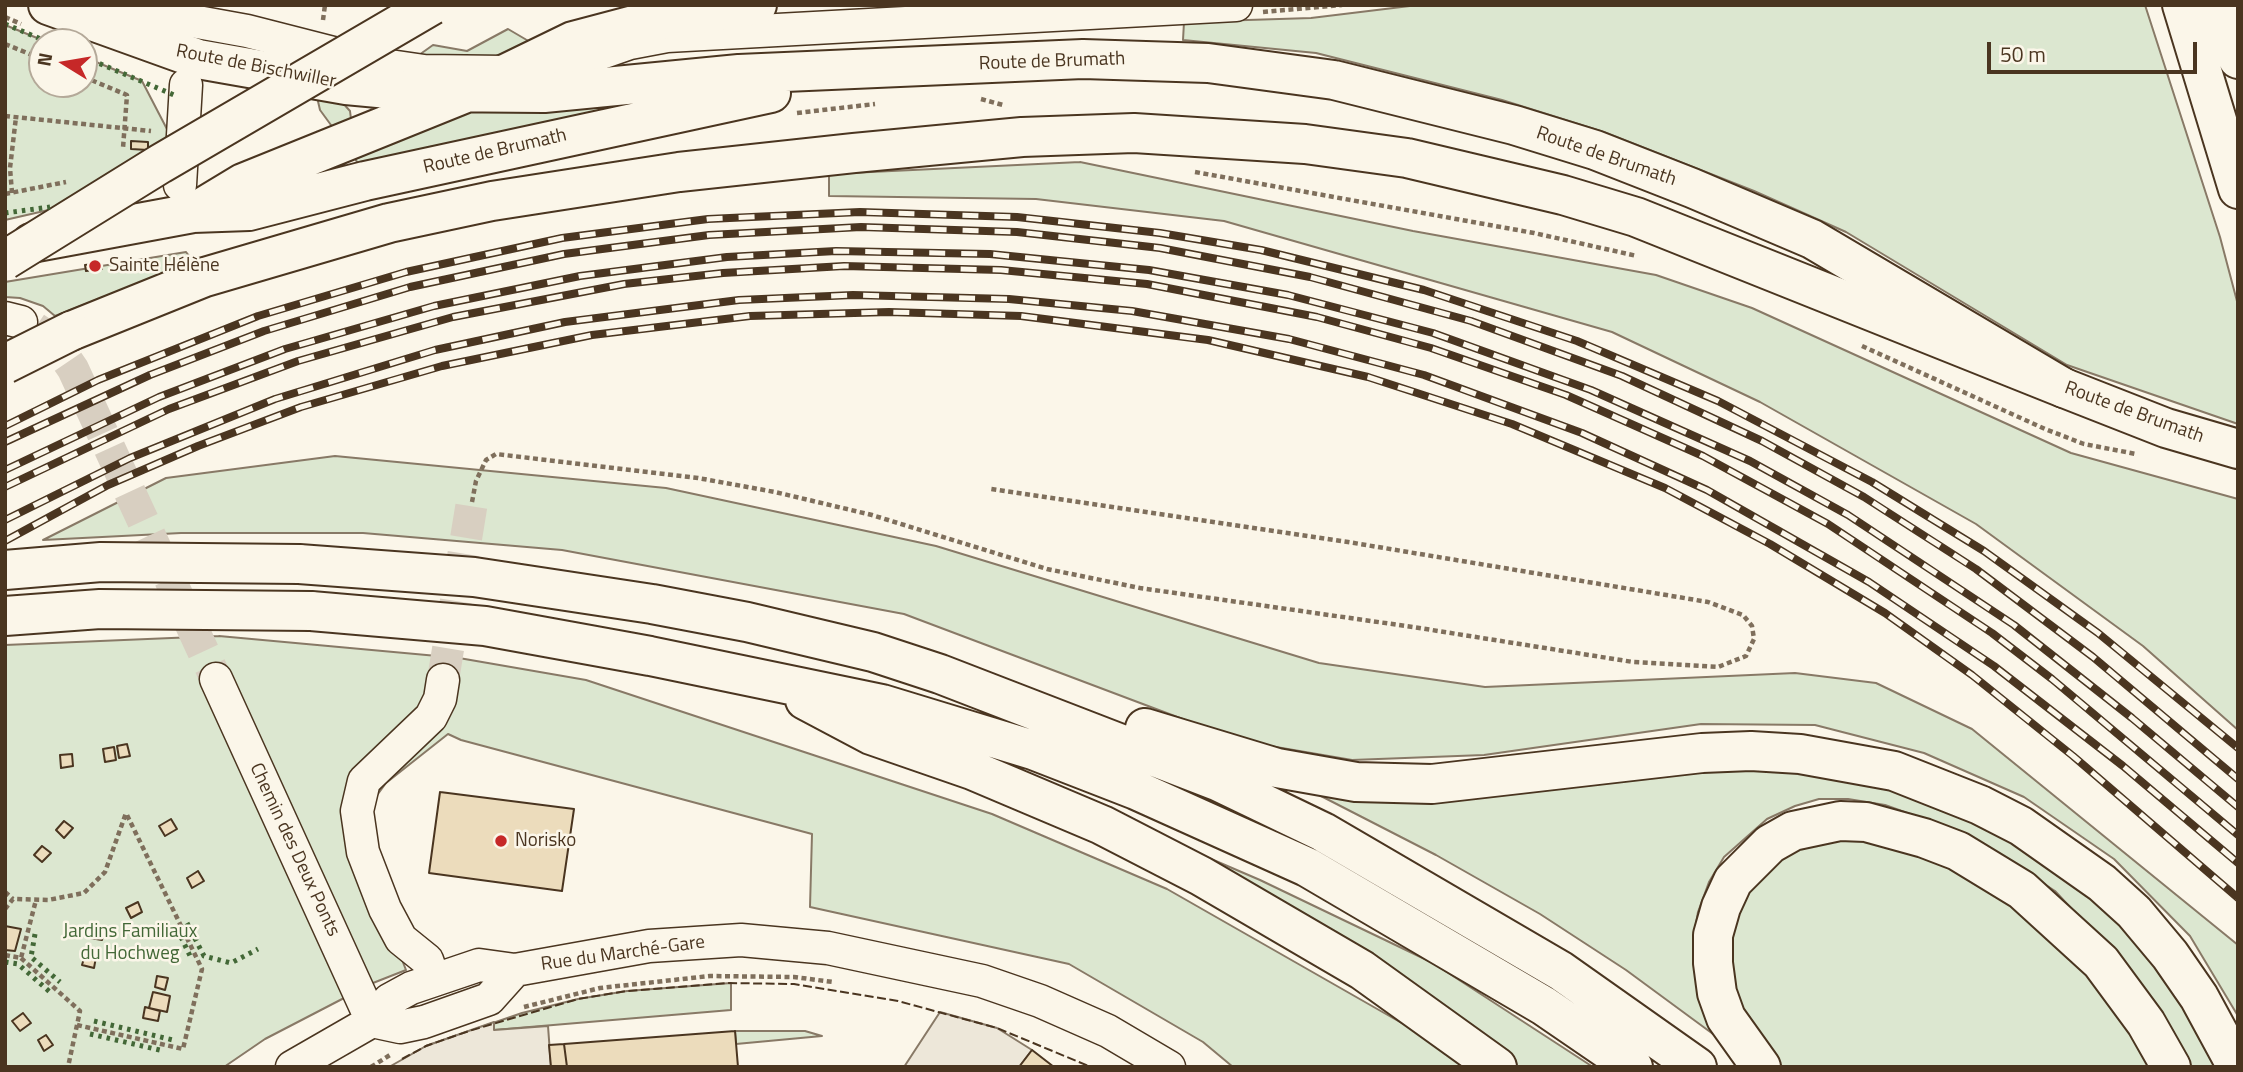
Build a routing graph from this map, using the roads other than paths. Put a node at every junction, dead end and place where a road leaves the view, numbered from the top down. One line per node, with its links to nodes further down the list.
1 (48, 5): 12 (main road, Route de Bischwiller)
2 (104, 5): 13 (street)
3 (432, 5): 19 (main road, bridge)
4 (757, 5): 13 (main road, Route de Brumath)
5 (1236, 5): 10 (street)
6 (2182, 5): 16 (main road)
7 (2221, 5): 8 (main road)
8 (2238, 60)
9 (920, 66): 14 (main road, Route de Brumath); 17 (main road, Route de Brumath); 21 (main road, Route de Brumath)
10 (549, 71): 13 (street); 14 (street)
11 (186, 85): 17 (street)
12 (346, 85): 13 (main road, Route de Bischwiller); 15 (main road, Route de Bischwiller)
13 (489, 86): 14 (main road, Route de Brumath); 15 (main road, Route de Brumath); 17 (street)
14 (620, 88)
15 (360, 137): 17 (main road, Route de Brumath)
16 (2238, 189)
17 (187, 199): 18 (main road, Route de Brumath)
18 (5, 248)
19 (5, 260)
20 (5, 364): 21 (main road, bridge)
21 (2064, 388): 22 (main road, Route de Brumath)
22 (2238, 449)
23 (5, 570): 25 (main road, bridge)
24 (5, 616): 27 (main road, bridge)
25 (940, 674): 36 (main road); 39 (main road)
26 (216, 679): 31 (street, Chemin des Deux Ponts)
27 (766, 679): 34 (main road); 35 (main road)
28 (443, 680): 30 (street)
29 (515, 970): 30 (street, Rue du Marché-Gare); 31 (street); 33 (street, Rue du Marché-Gare)
30 (434, 979): 31 (street, Rue du Marché-Gare)
31 (372, 1021): 32 (street, Rue du Marché-Gare)
32 (292, 1067)
33 (1169, 1067)
34 (1497, 1067)
35 (1633, 1067)
36 (1697, 1067)
37 (1761, 1067): 38 (main road)
38 (2171, 1067)
39 (2237, 1067)

